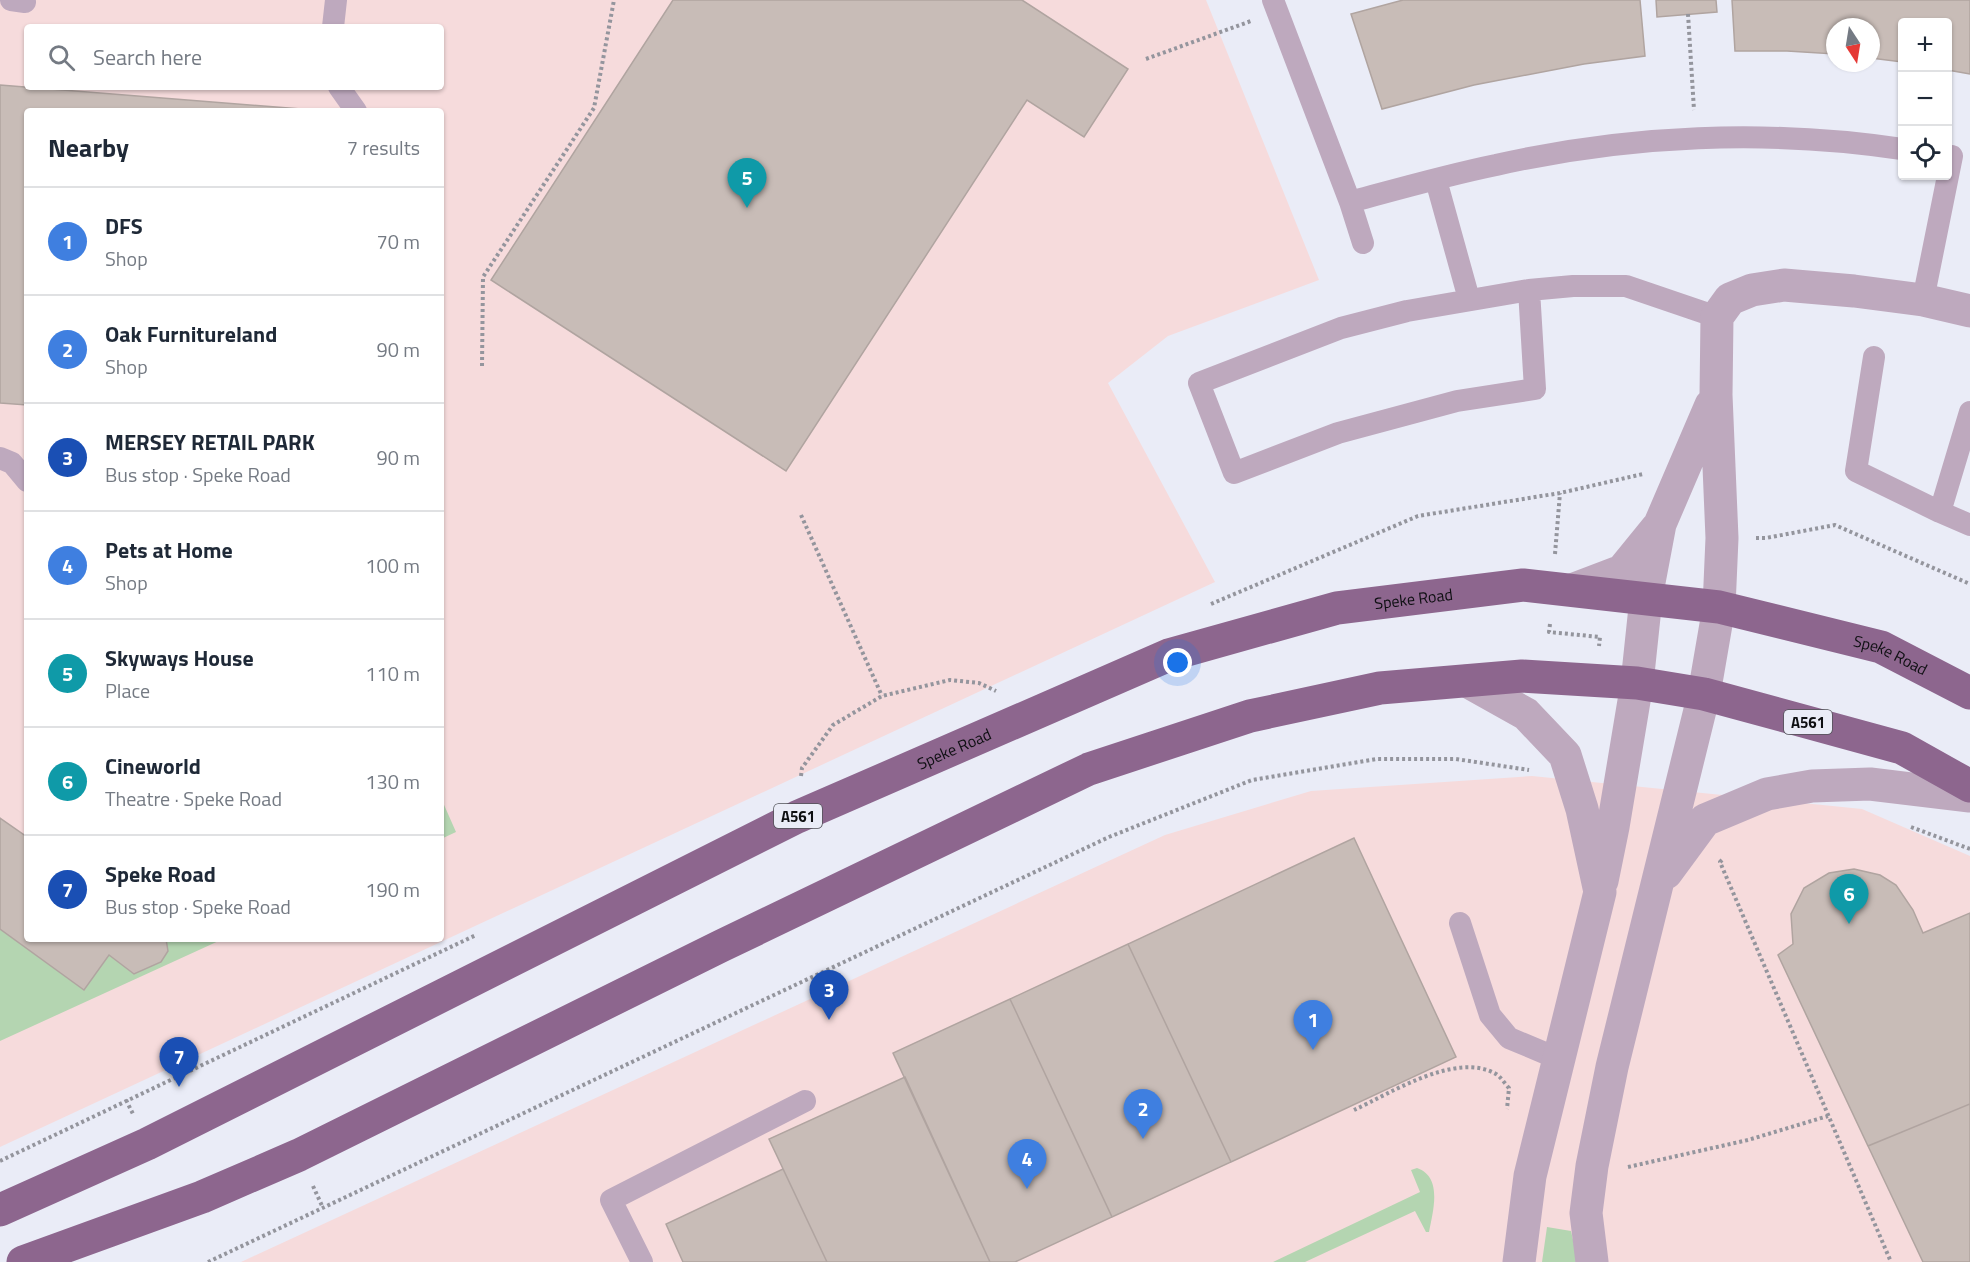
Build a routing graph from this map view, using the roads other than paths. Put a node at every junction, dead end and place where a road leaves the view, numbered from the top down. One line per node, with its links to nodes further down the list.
1 (336, 0): 3 (lane)
2 (1275, 6): 9 (lane)
3 (333, 24)
4 (341, 90): 5 (lane)
5 (354, 108)
6 (1898, 148): 8 (lane)
7 (1956, 157): 13 (lane)
8 (1436, 180): 9 (lane); 12 (lane)
9 (1350, 202): 10 (lane)
10 (1363, 243)
11 (1529, 291): 12 (lane); 12 (lane); 15 (lane)
12 (1469, 299)
13 (1923, 300): 14 (street); 15 (street)
14 (1970, 311)
15 (1717, 317): 17 (street)
16 (1874, 357): 21 (lane)
17 (1716, 395): 22 (street); 26 (street)
18 (1970, 412): 21 (lane)
19 (0, 458): 20 (lane)
20 (24, 477)
21 (1940, 512): 23 (lane)
22 (1660, 525): 24 (street); 25 (street)
23 (1970, 525)
24 (1572, 590): 25 (highway, Speke Road / A561); 38 (highway, Speke Road / A561)
25 (1646, 598): 26 (highway, Speke Road / A561); 28 (street)
26 (1719, 607): 29 (highway, Speke Road / A561); 30 (street)
27 (1467, 681): 28 (highway, A561); 34 (street); 39 (highway, A561)
28 (1637, 683): 30 (highway, A561); 34 (street)
29 (1970, 693)
30 (1704, 694): 31 (highway, A561); 33 (street)
31 (1970, 786)
32 (1970, 796): 33 (street)
33 (1658, 884): 42 (street)
34 (1600, 892): 36 (street)
35 (1460, 923): 36 (lane)
36 (1559, 1059): 41 (street)
37 (805, 1101): 40 (lane)
38 (0, 1210)
39 (23, 1262)
40 (642, 1262)
41 (1519, 1262)
42 (1592, 1262)

